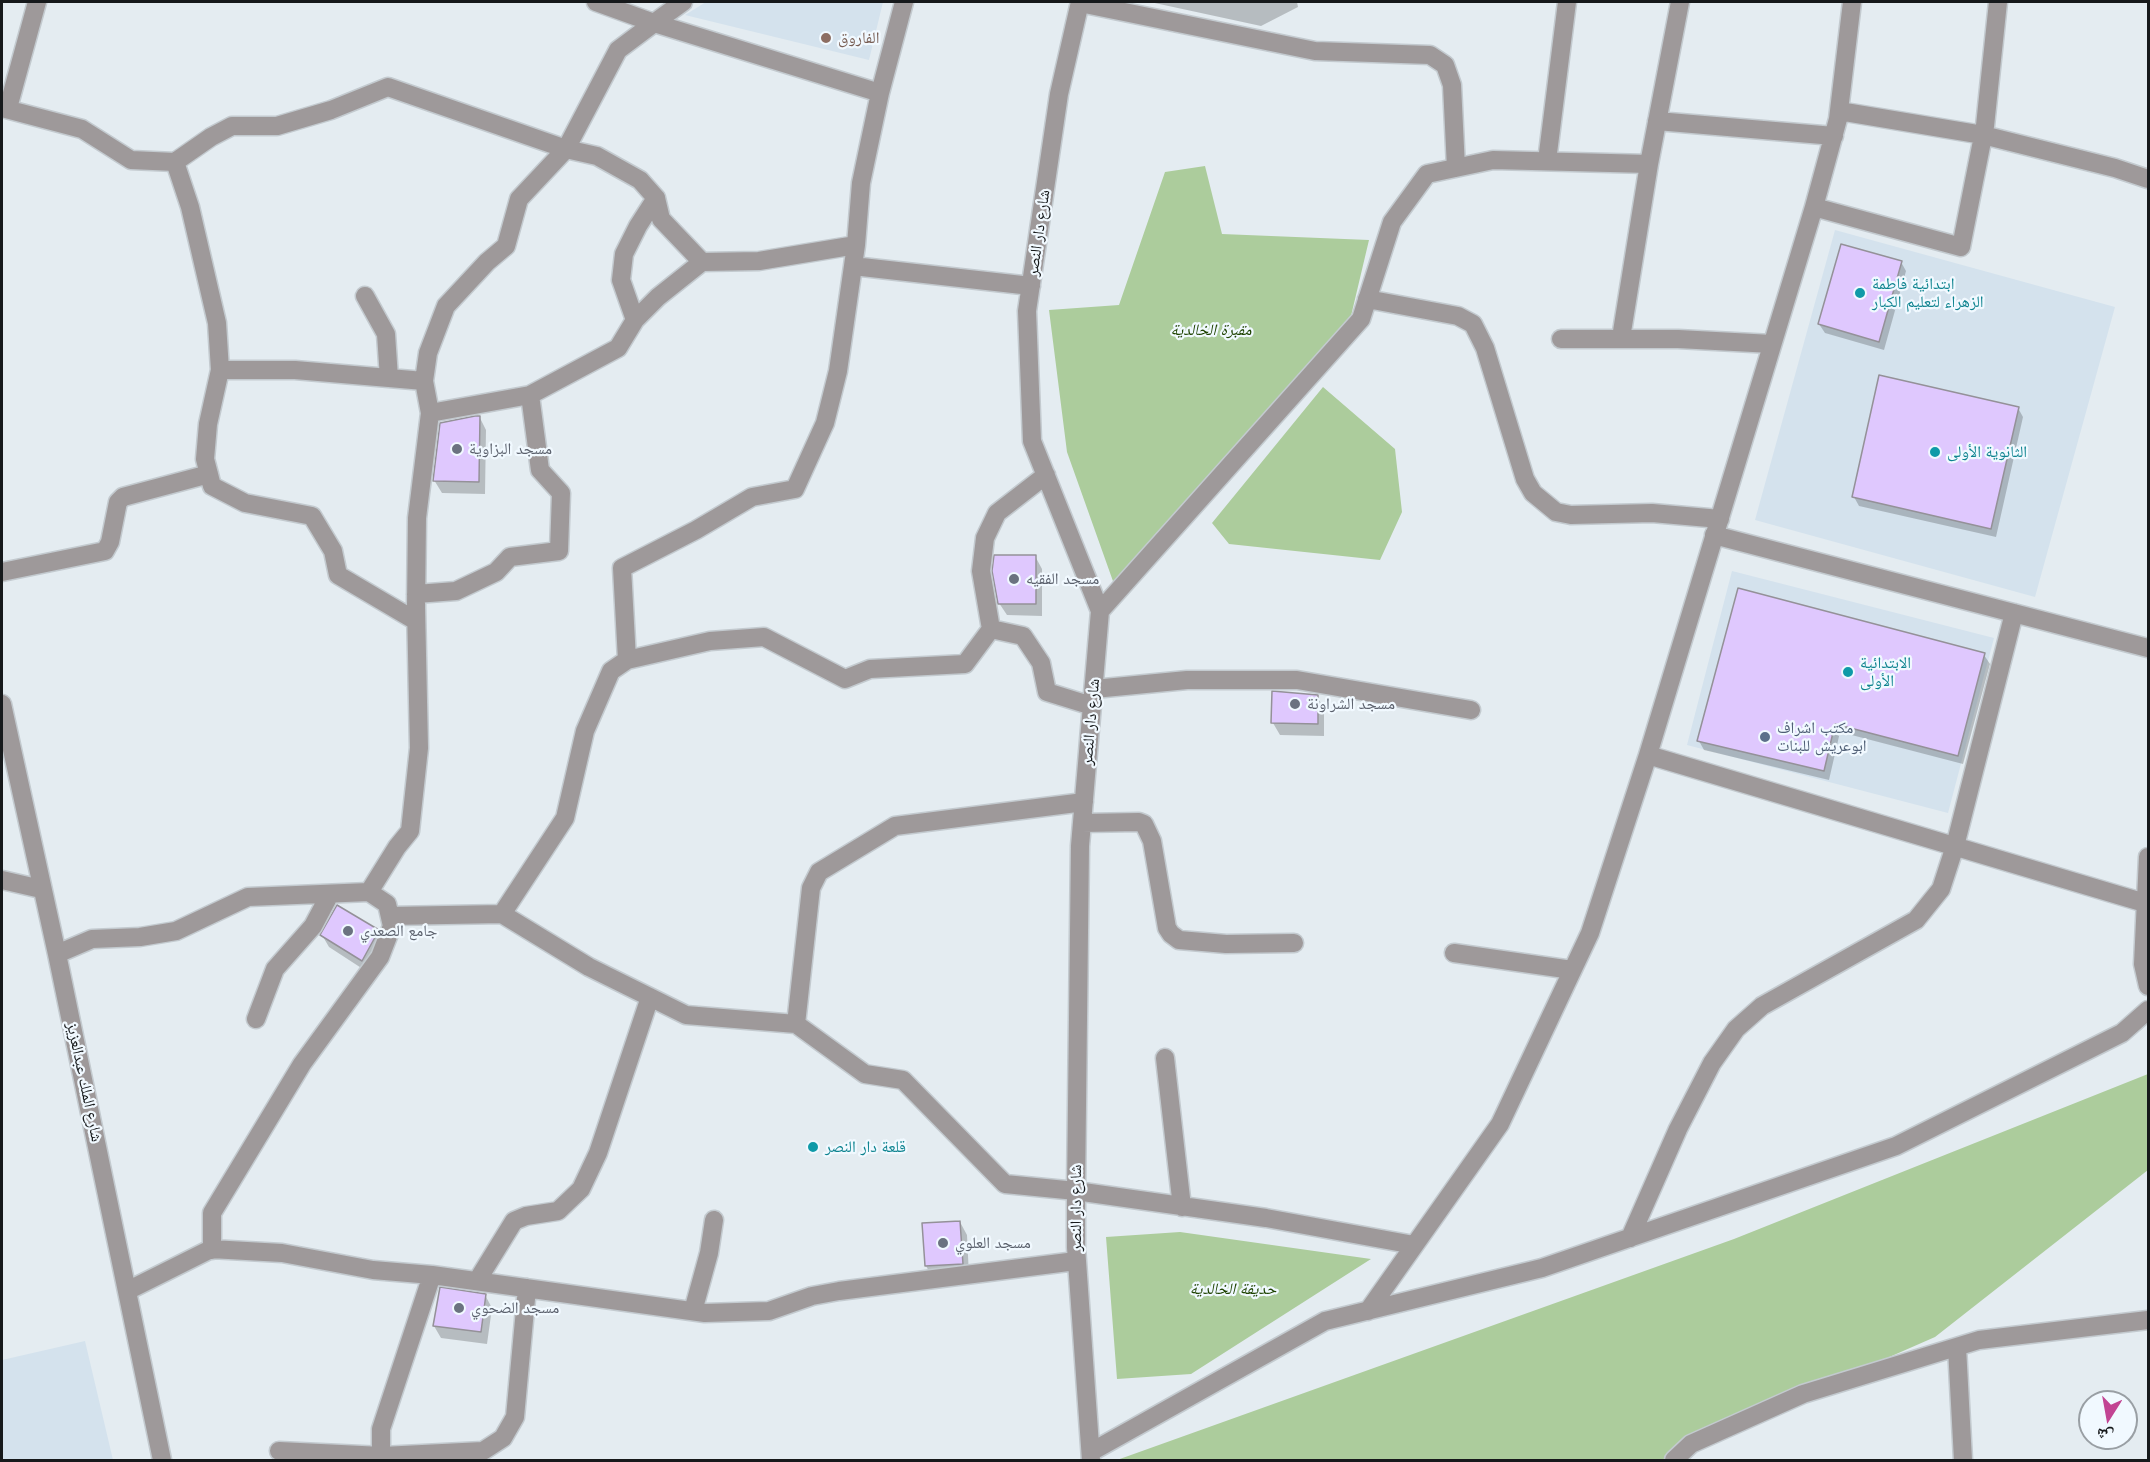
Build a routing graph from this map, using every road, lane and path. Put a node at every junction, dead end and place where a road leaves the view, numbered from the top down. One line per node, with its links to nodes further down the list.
1 (37, 2): 12 (street)
2 (596, 2): 10 (street)
3 (683, 2): 10 (street)
4 (904, 2): 11 (street)
5 (1080, 2): 21 (street); 28 (street, شارع دار النصر)
6 (1567, 2): 19 (street)
7 (1680, 2): 14 (street)
8 (1852, 2): 13 (street)
9 (1998, 2): 15 (street)
10 (654, 23): 11 (street); 17 (street)
11 (879, 93): 25 (street)
12 (5, 108): 18 (street)
13 (1839, 111): 15 (street); 16 (street)
14 (1657, 121): 16 (street); 20 (street)
15 (1983, 135): 22 (street); 24 (street)
16 (1834, 136): 24 (street)
17 (566, 149): 18 (street); 23 (street); 37 (street)
18 (175, 162): 35 (street)
19 (1548, 162): 20 (street); 21 (street)
20 (1649, 164): 32 (street)
21 (1456, 168): 30 (street)
22 (2147, 174)
23 (656, 198): 26 (street); 31 (street)
24 (1814, 207): 34 (street)
25 (856, 245): 26 (street); 27 (street)
26 (702, 262): 31 (street)
27 (853, 266): 28 (street); 50 (street)
28 (1031, 286): 41 (street, شارع دار النصر)
29 (364, 296): 36 (street)
30 (1367, 299): 42 (street); 45 (street)
31 (635, 320): 38 (street)
32 (1622, 338): 33 (street); 34 (street)
33 (1561, 339)
34 (1772, 345): 42 (street)
35 (220, 370): 36 (street); 40 (street)
36 (389, 378): 37 (street)
37 (424, 381): 39 (street)
38 (530, 394): 39 (street); 44 (street)
39 (430, 412): 44 (street)
40 (209, 474): 43 (street); 47 (street)
41 (1046, 475): 45 (street, شارع دار النصر); 48 (street)
42 (1717, 527): 46 (street); 54 (street)
43 (2, 572)
44 (416, 594): 47 (street)
45 (1100, 611): 51 (street, شارع دار النصر)
46 (2014, 613): 49 (street); 57 (street)
47 (416, 621): 61 (street)
48 (991, 628): 50 (street); 51 (street)
49 (2148, 648)
50 (627, 660): 64 (street)
51 (1093, 697): 53 (street); 55 (street, شارع دار النصر)
52 (2, 704): 60 (street, شارع الملك عبدالعزيز)
53 (1471, 710)
54 (1648, 755): 57 (street); 69 (street)
55 (1084, 802): 56 (street, شارع دار النصر); 74 (street)
56 (1082, 823): 66 (street); 76 (street, شارع دار النصر)
57 (1955, 846): 63 (street); 79 (street)
58 (2148, 857): 63 (street)
59 (2, 880): 60 (street)
60 (41, 889): 68 (street, شارع الملك عبدالعزيز)
61 (369, 892): 62 (street); 65 (street)
62 (330, 894): 68 (street); 73 (street)
63 (2145, 903): 70 (street)
64 (502, 914): 65 (street); 71 (street)
65 (390, 916): 81 (street)
66 (1294, 943)
67 (1454, 953): 69 (street)
68 (57, 954): 86 (street, شارع الملك عبدالعزيز)
69 (1572, 970): 80 (street)
70 (2148, 986)
71 (650, 997): 74 (street); 84 (street)
72 (2148, 1010): 79 (street)
73 (256, 1018)
74 (796, 1024): 76 (street)
75 (1165, 1058): 77 (street)
76 (1076, 1191): 77 (street); 82 (street, شارع دار النصر)
77 (1182, 1207): 80 (street)
78 (714, 1220): 87 (street)
79 (1630, 1238): 88 (street)
80 (1414, 1245): 88 (street)
81 (212, 1250): 83 (street); 86 (street)
82 (1076, 1261): 87 (street); 92 (street, شارع دار النصر)
83 (432, 1275): 84 (street); 93 (street)
84 (477, 1281): 85 (street)
85 (527, 1288): 87 (street); 93 (street)
86 (127, 1291): 94 (street, شارع الملك عبدالعزيز)
87 (693, 1311)
88 (1368, 1311): 92 (street)
89 (2148, 1320): 90 (street)
90 (1957, 1347): 95 (street); 96 (street)
91 (279, 1451): 93 (street)
92 (1091, 1456)
93 (381, 1458)
94 (162, 1461)
95 (1674, 1461)
96 (1963, 1461)

